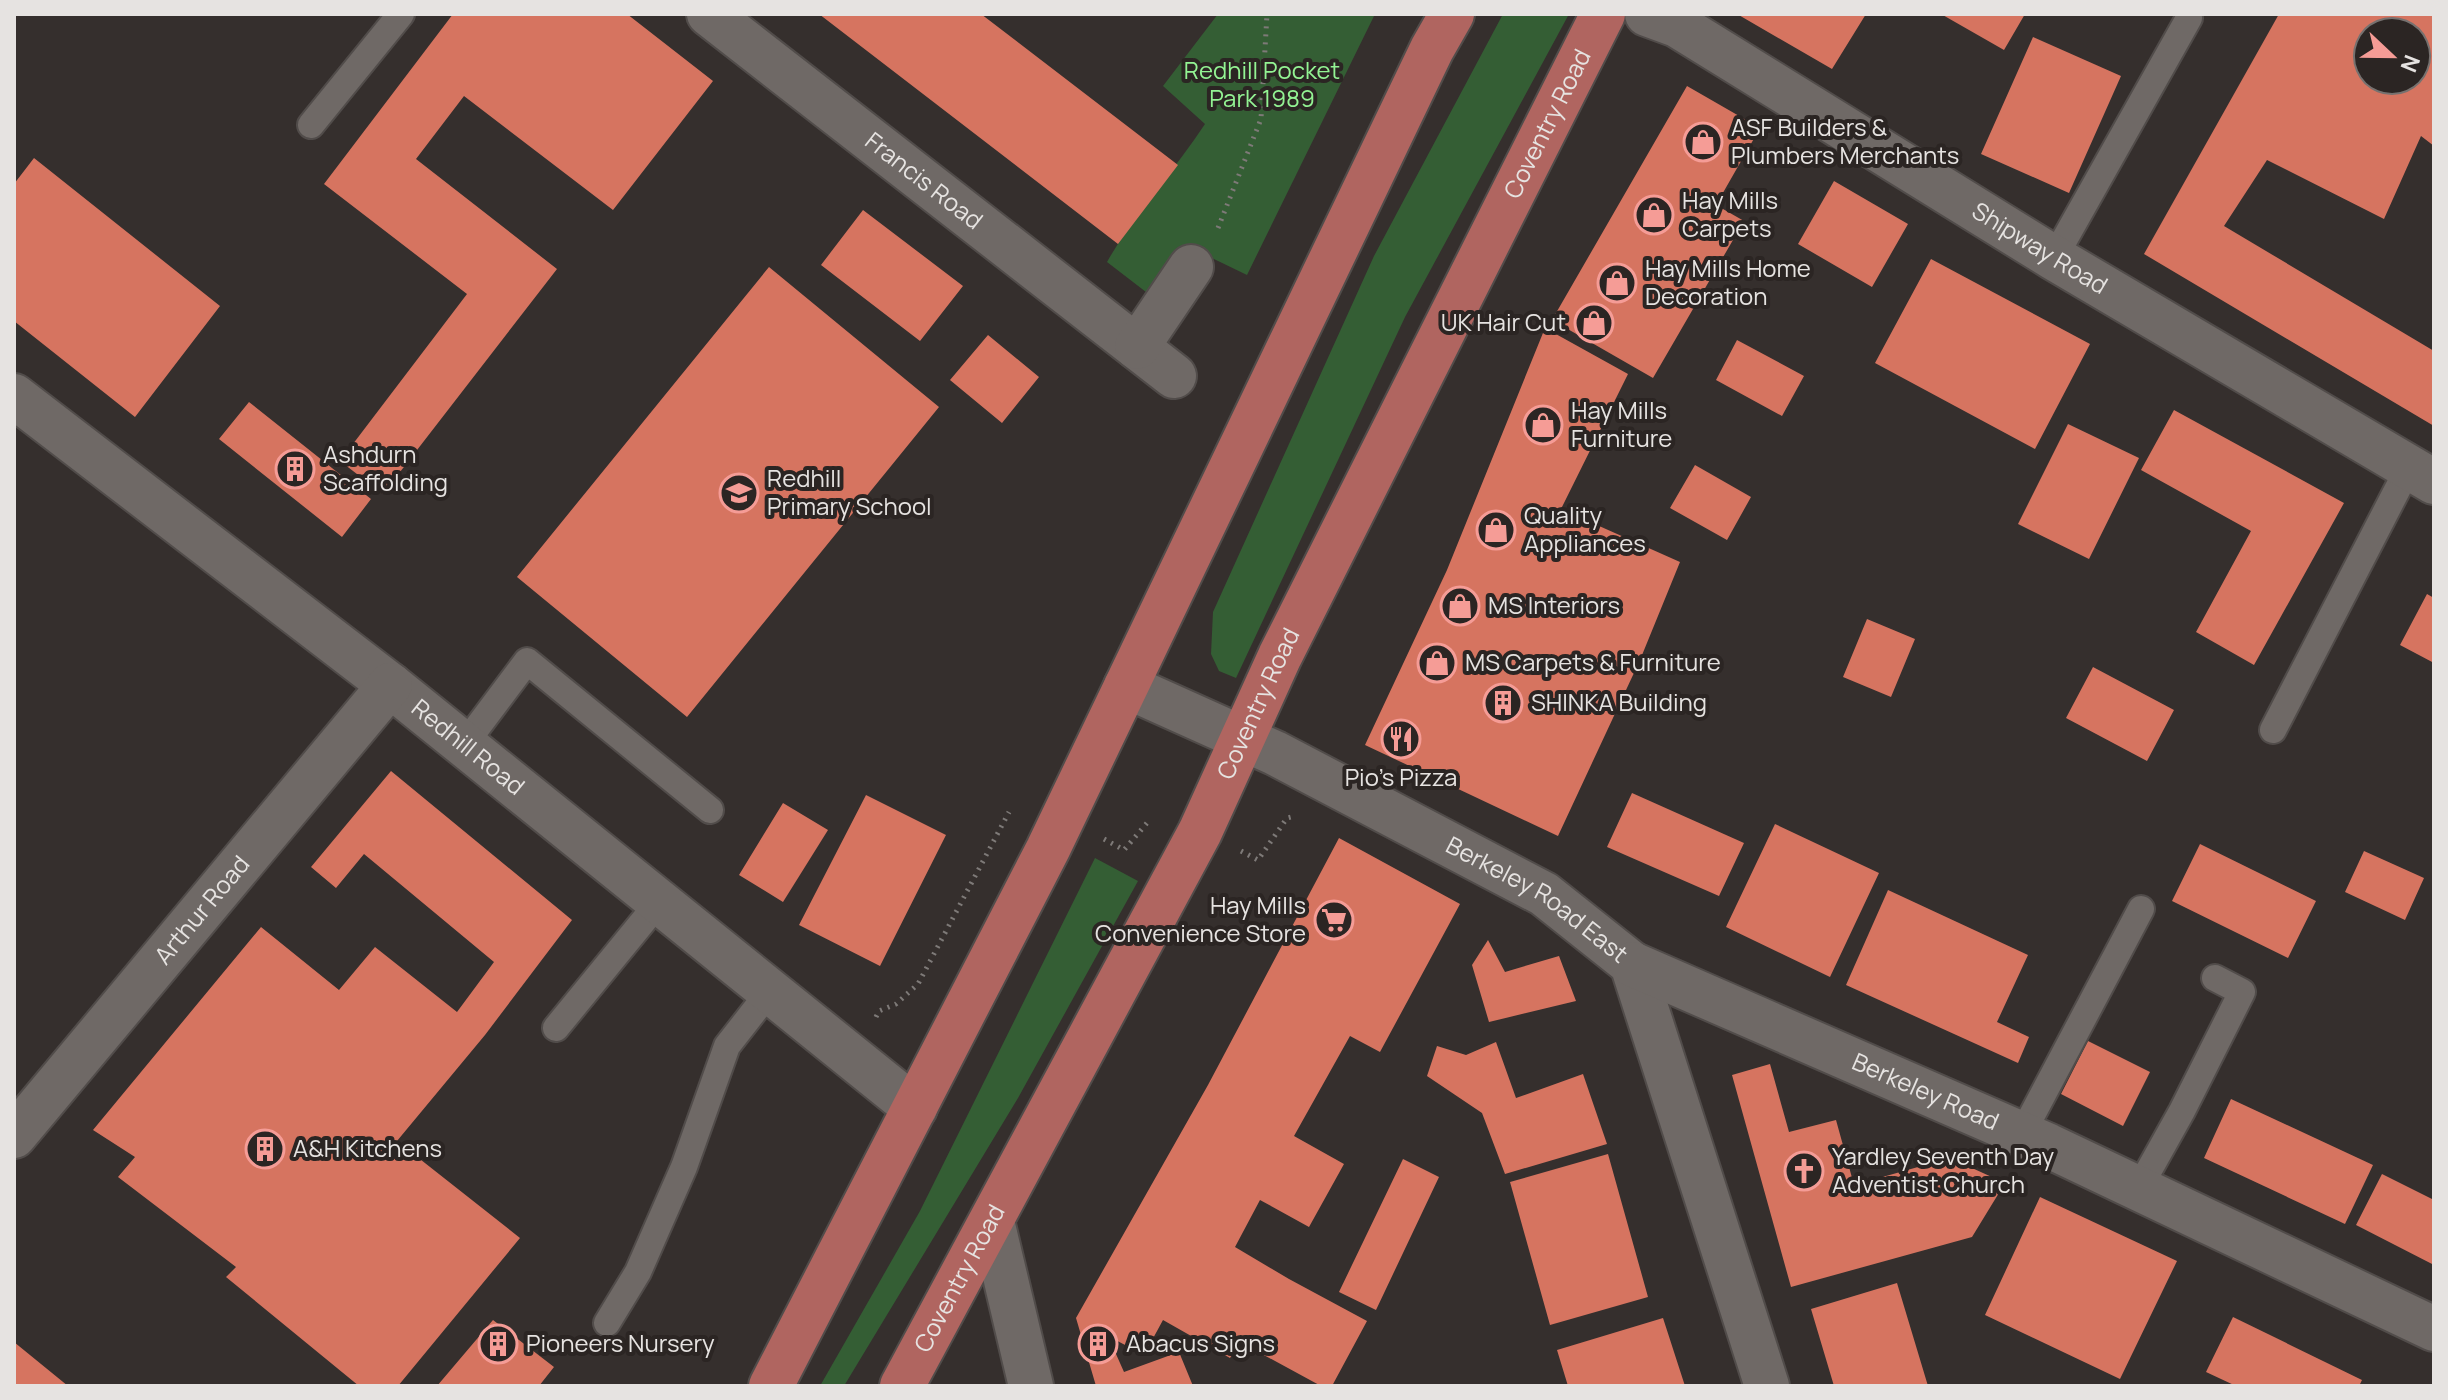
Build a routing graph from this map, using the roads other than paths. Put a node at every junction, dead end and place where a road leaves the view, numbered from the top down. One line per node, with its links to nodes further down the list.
1 (401, 14): 7 (lane)
2 (709, 14): 10 (street, Francis Road)
3 (1452, 14): 15 (highway)
4 (1603, 14): 17 (highway, Coventry Road)
5 (1647, 14): 8 (street, Shipway Road)
6 (2189, 18): 8 (lane)
7 (311, 125)
8 (2054, 258): 13 (street, Shipway Road)
9 (1191, 267): 10 (street)
10 (1137, 347): 11 (street, Francis Road)
11 (1174, 376)
12 (14, 396): 14 (street, Redhill Road)
13 (2422, 475): 16 (lane)
14 (390, 685): 18 (street, Redhill Road); 28 (street, Arthur Road)
15 (1126, 686): 17 (street, Berkeley Road East); 26 (highway)
16 (2273, 730)
17 (1243, 740): 22 (street, Berkeley Road East); 30 (highway, Coventry Road)
18 (464, 745): 19 (lane); 20 (street, Redhill Road)
19 (710, 810)
20 (659, 902): 24 (street, Redhill Road); 25 (lane)
21 (2141, 909): 27 (lane)
22 (1632, 964): 27 (street, Berkeley Road); 36 (street, Berkeley Road East)
23 (2215, 978): 29 (lane)
24 (770, 991): 26 (street, Redhill Road); 31 (lane)
25 (556, 1028)
26 (915, 1108): 33 (highway)
27 (2022, 1134): 29 (street, Berkeley Road)
28 (14, 1136)
29 (2139, 1188): 32 (street, Berkeley Road)
30 (992, 1221): 34 (highway, Coventry Road); 35 (street)
31 (607, 1323)
32 (2434, 1329)
33 (771, 1386)
34 (902, 1386)
35 (1031, 1386)
36 (1767, 1386)

